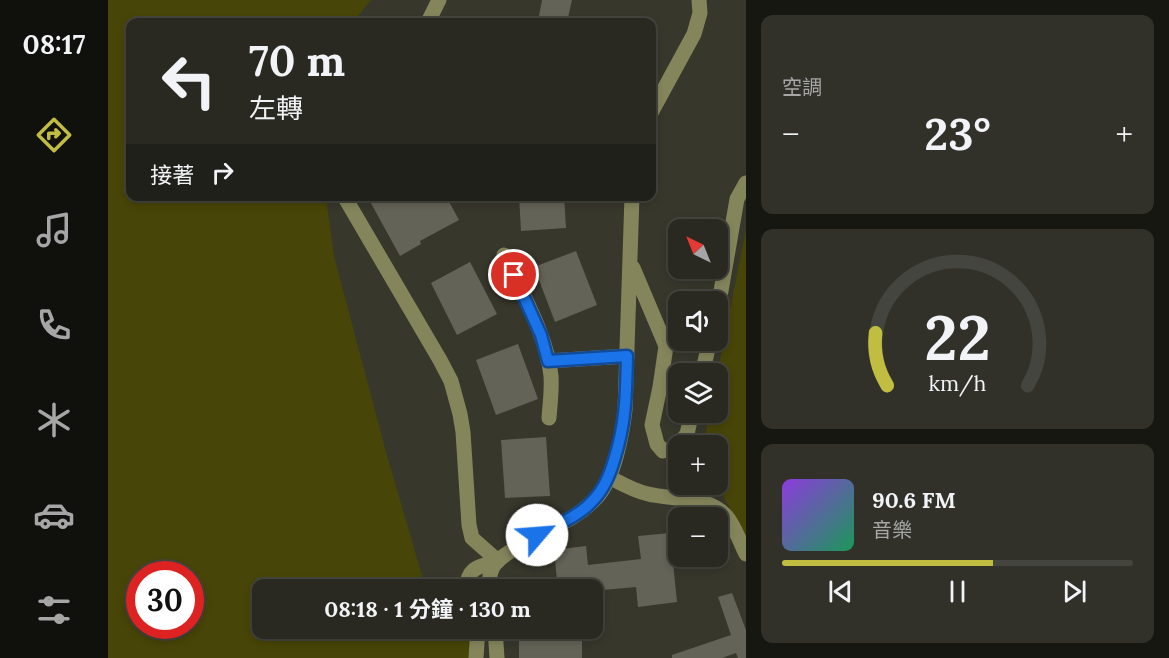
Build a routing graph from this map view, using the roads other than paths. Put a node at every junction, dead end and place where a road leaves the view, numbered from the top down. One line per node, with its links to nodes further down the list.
1 (439, 0): 3 (street)
2 (699, 0): 4 (street)
3 (430, 18)
4 (656, 104)
5 (746, 183): 10 (street)
6 (347, 201): 17 (street)
7 (632, 201): 9 (street)
8 (504, 255): 12 (street)
9 (630, 262): 11 (street); 14 (street)
10 (721, 291)
11 (627, 356): 12 (street); 15 (street)
12 (548, 361): 13 (street)
13 (549, 418)
14 (690, 423)
15 (609, 477): 16 (street); 17 (street)
16 (746, 554)
17 (498, 561): 18 (street); 19 (street)
18 (468, 579)
19 (490, 579)
20 (477, 639): 22 (street)
21 (496, 639): 23 (street)
22 (476, 658)
23 (497, 658)

